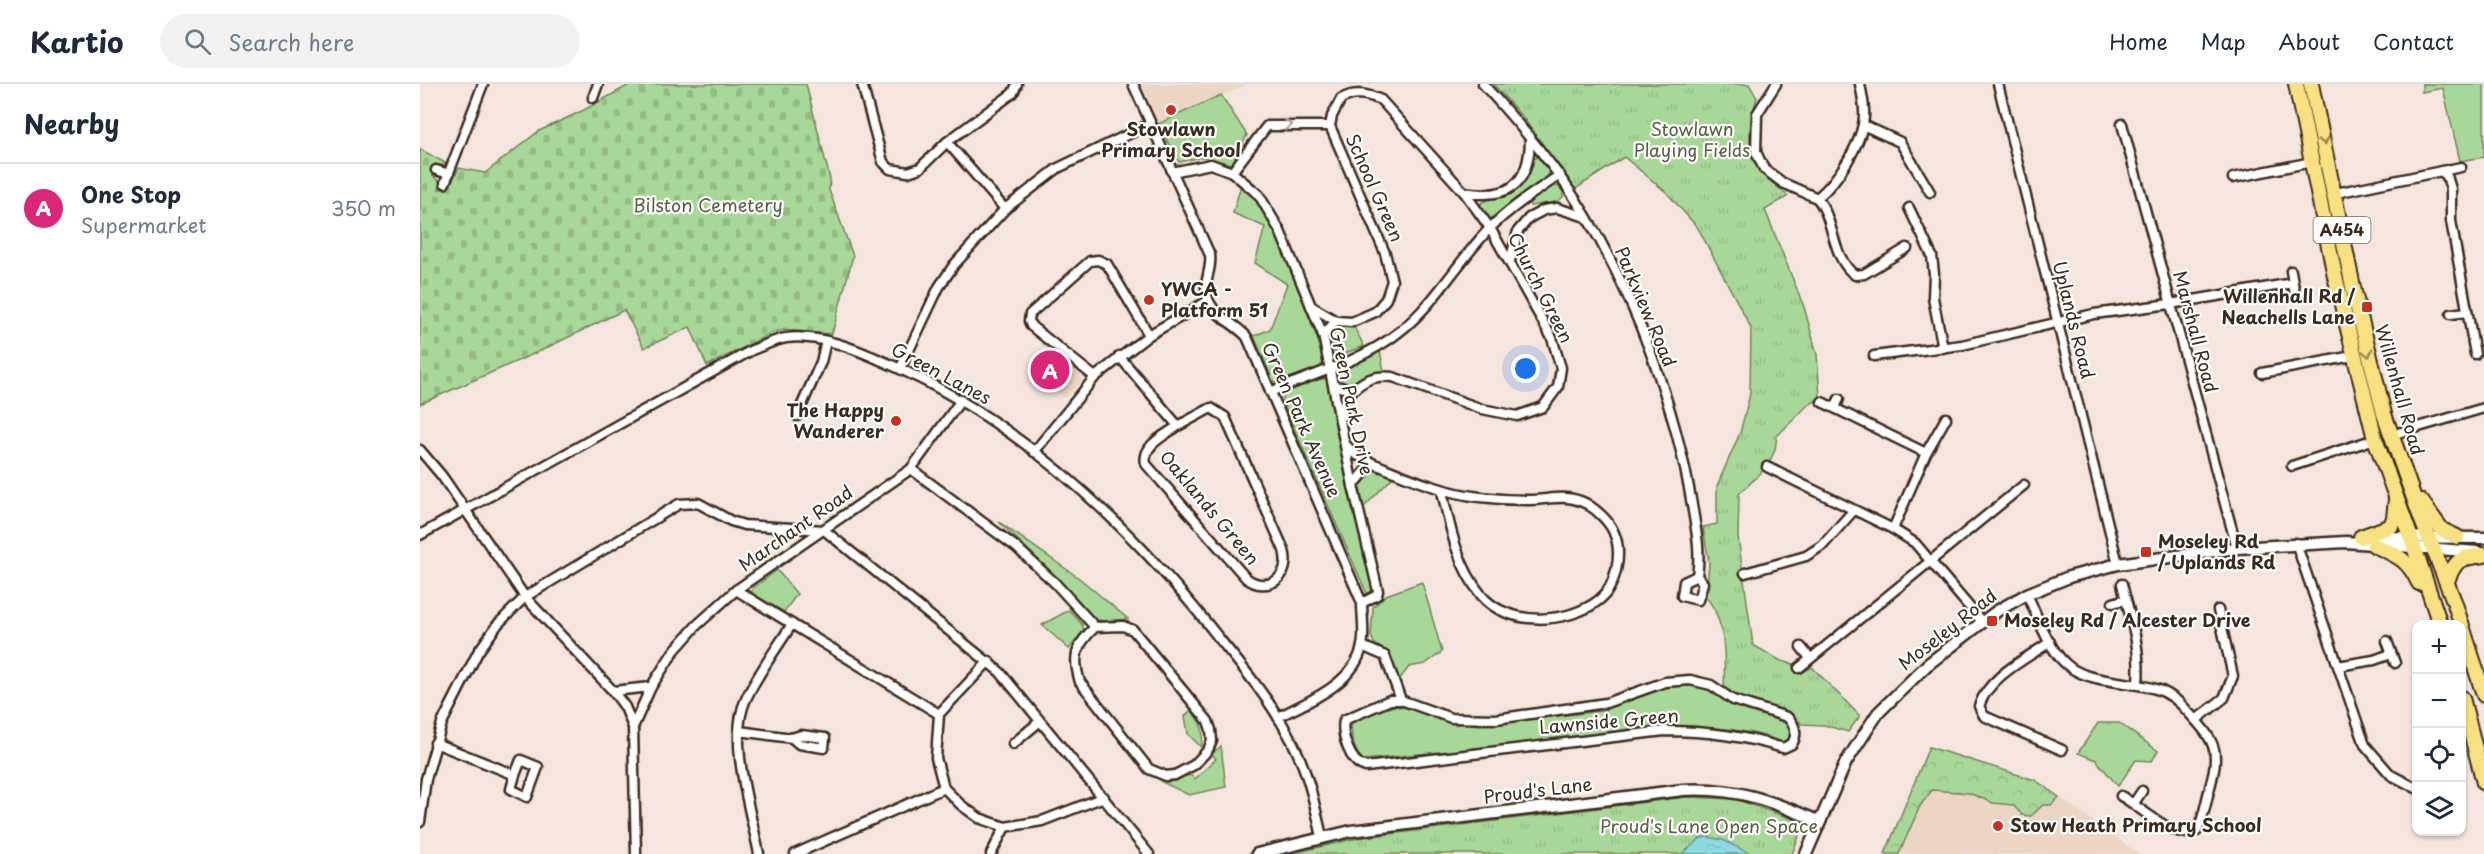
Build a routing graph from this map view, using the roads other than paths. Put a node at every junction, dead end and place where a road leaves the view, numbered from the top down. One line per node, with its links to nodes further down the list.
1 (483, 84): 25 (street)
2 (598, 84): 12 (street)
3 (862, 84): 18 (street)
4 (1017, 84): 18 (street)
5 (1133, 84): 13 (street)
6 (1483, 84): 17 (street, Parkview Road)
7 (1776, 84): 33 (street)
8 (1860, 84): 15 (street)
9 (1998, 84): 49 (street, Uplands Road)
10 (2294, 84): 19 (highway, Willenhall Road / A454)
11 (2312, 84): 31 (highway, Willenhall Road / A454, one-way to 31)
12 (593, 98)
13 (1150, 124): 23 (street); 35 (street)
14 (2122, 124): 44 (street, Marshall Road)
15 (1863, 125): 30 (street); 33 (street)
16 (1330, 126): 24 (street, one-way to 16); 29 (street, School Green); 48 (street, School Green)
17 (1530, 137): 26 (street, Parkview Road); 29 (street)
18 (947, 142): 35 (street)
19 (2312, 162): 27 (street); 32 (highway, Willenhall Road / A454)
20 (2461, 167): 22 (street)
21 (436, 170): 25 (street)
22 (2441, 171): 31 (street); 46 (street)
23 (1172, 172): 24 (street, Green Park Drive); 43 (street)
24 (1232, 172): 45 (street, Green Park Drive)
25 (449, 174): 28 (street)
26 (1560, 175): 36 (street, Parkview Road); 37 (street)
27 (2233, 178)
28 (445, 183)
29 (1464, 192): 37 (street, School Green)
30 (1930, 192)
31 (2335, 193): 32 (street); 75 (highway, Willenhall Road / A454, one-way to 75)
32 (2319, 196): 57 (highway, Willenhall Road / A454)
33 (1816, 198): 38 (street)
34 (1909, 208): 53 (street)
35 (1005, 209): 59 (street)
36 (1587, 218): 39 (street); 106 (street, Parkview Road)
37 (1490, 228): 39 (street, Church Green); 58 (street)
38 (1907, 248)
39 (1510, 261): 63 (street, Church Green)
40 (2291, 271): 41 (street)
41 (2293, 283): 42 (street); 44 (street)
42 (2295, 295)
43 (1208, 301): 50 (street); 64 (street, Green Park Avenue)
44 (2170, 304): 49 (street); 101 (street, Marshall Road)
45 (1311, 306): 48 (street); 51 (street, Green Park Drive)
46 (2468, 312): 47 (street); 54 (street)
47 (2451, 314)
48 (1336, 321): 51 (street)
49 (2056, 321): 53 (street); 104 (street, Uplands Road)
50 (1149, 335): 55 (street); 61 (street)
51 (1323, 335): 58 (street, Green Park Drive)
52 (826, 341): 59 (street, Green Lanes); 70 (street); 88 (street, Green Lanes)
53 (1943, 348): 56 (street)
54 (2475, 354)
55 (1119, 356): 61 (street); 73 (street, Oaklands Green)
56 (1874, 356)
57 (2353, 356): 60 (street); 74 (highway, Willenhall Road / A454)
58 (1331, 367): 62 (street, Green Park Drive); 64 (street)
59 (900, 369): 65 (street, Green Lanes)
60 (2262, 373)
61 (1095, 377): 78 (street)
62 (1335, 386): 63 (street); 72 (street, Green Park Drive)
63 (1353, 390): 72 (street)
64 (1270, 392): 113 (street, Green Park Avenue)
65 (961, 399): 78 (street, Green Lanes); 83 (street, Marchant Road)
66 (1839, 399): 68 (street)
67 (1822, 402): 68 (street)
68 (1835, 408): 79 (street)
69 (2484, 408): 75 (street)
70 (797, 416)
71 (1946, 418): 79 (street)
72 (1341, 420): 76 (street, Green Park Drive)
73 (1178, 426): 73 (street, Oaklands Green)
74 (2375, 439): 81 (street); 87 (highway, Willenhall Road / A454)
75 (2392, 440): 94 (highway); 99 (highway, Willenhall Road / A454)
76 (1344, 443): 80 (street); 85 (street, Green Park Drive)
77 (420, 450): 88 (street)
78 (1034, 452): 138 (street, Green Lanes)
79 (1926, 453): 90 (street)
80 (1372, 463): 85 (street); 86 (street)
81 (2292, 466)
82 (1767, 467): 89 (street)
83 (911, 469): 91 (street, Marchant Road); 120 (street)
84 (2024, 484): 103 (street)
85 (1353, 486): 113 (street, Green Park Drive)
86 (1442, 490): 86 (street)
87 (2396, 497): 93 (highway); 98 (highway, Willenhall Road / A454)
88 (465, 509): 92 (street, Green Lanes); 111 (street)
89 (1853, 510): 90 (street); 105 (street)
90 (1893, 529): 103 (street)
91 (824, 530): 109 (street, Marchant Road); 111 (street); 127 (street)
92 (420, 535)
93 (2361, 537): 96 (street, Moseley Road); 98 (street, Moseley Road)
94 (2457, 537): 95 (street); 99 (street)
95 (2484, 538)
96 (2346, 542): 97 (street, Moseley Road); 100 (street, Moseley Road)
97 (2296, 543): 101 (street, Moseley Road); 129 (street)
98 (2413, 543): 99 (street, Moseley Road); 100 (street, Moseley Road); 117 (highway, Willenhall Road / A454)
99 (2431, 543): 102 (street); 107 (highway, Willenhall Road / A454)
100 (2374, 545): 116 (highway)
101 (2237, 548): 104 (street, Moseley Road)
102 (2484, 554): 107 (highway)
103 (1932, 561): 118 (street); 126 (street)
104 (2118, 564): 110 (street, Moseley Road)
105 (1745, 573)
106 (1697, 576)
107 (2447, 581): 134 (highway, Willenhall Road / A454)
108 (2122, 584): 112 (street)
109 (736, 590): 119 (street); 132 (street, Marchant Road)
110 (2027, 594): 118 (street, Moseley Road); 122 (street)
111 (525, 597): 133 (street); 144 (street)
112 (2126, 599): 114 (street); 131 (street)
113 (1362, 603): 123 (street, Green Park Avenue)
114 (2113, 603)
115 (2218, 610): 139 (street)
116 (2433, 620)
117 (2439, 620)
118 (1982, 622): 156 (street, Moseley Road)
119 (792, 624): 137 (street); 142 (street)
120 (1095, 627): 120 (street)
121 (2386, 640): 125 (street)
122 (2050, 642): 131 (street); 146 (street)
123 (1362, 646): 135 (street); 138 (street, Green Park Avenue)
124 (1801, 647): 126 (street)
125 (2391, 654): 128 (street); 129 (street)
126 (1810, 658): 130 (street)
127 (989, 661): 137 (street); 140 (street)
128 (2395, 663)
129 (2338, 666): 149 (street)
130 (1799, 668)
131 (2138, 684): 139 (street)
132 (651, 687): 133 (street); 141 (street, Marchant Road)
133 (613, 691): 141 (street)
134 (2484, 695)
135 (1401, 700): 135 (street, Lawnside Green)
136 (2466, 713): 148 (highway)
137 (939, 714): 150 (street)
138 (1278, 717): 158 (street, Green Lanes)
139 (2196, 720): 154 (street)
140 (1039, 722): 145 (street); 153 (street)
141 (633, 727): 159 (street)
142 (739, 731): 143 (street); 160 (street)
143 (792, 738)
144 (435, 743): 147 (street); 155 (street)
145 (1013, 744)
146 (2062, 750)
147 (515, 775)
148 (2484, 783)
149 (2412, 786)
150 (944, 788): 157 (street); 161 (street)
151 (2142, 791): 154 (street)
152 (2121, 796): 154 (street)
153 (1104, 797): 157 (street); 163 (street)
154 (2134, 803)
155 (420, 822)
156 (1820, 822): 158 (street, Proud's Lane); 165 (street, Moseley Road)
157 (1005, 826): 162 (street)
158 (1322, 837): 164 (street, Proud's Lane)
159 (636, 854)
160 (759, 854)
161 (795, 854)
162 (991, 854)
163 (1149, 854)
164 (1257, 854)
165 (1806, 854)

